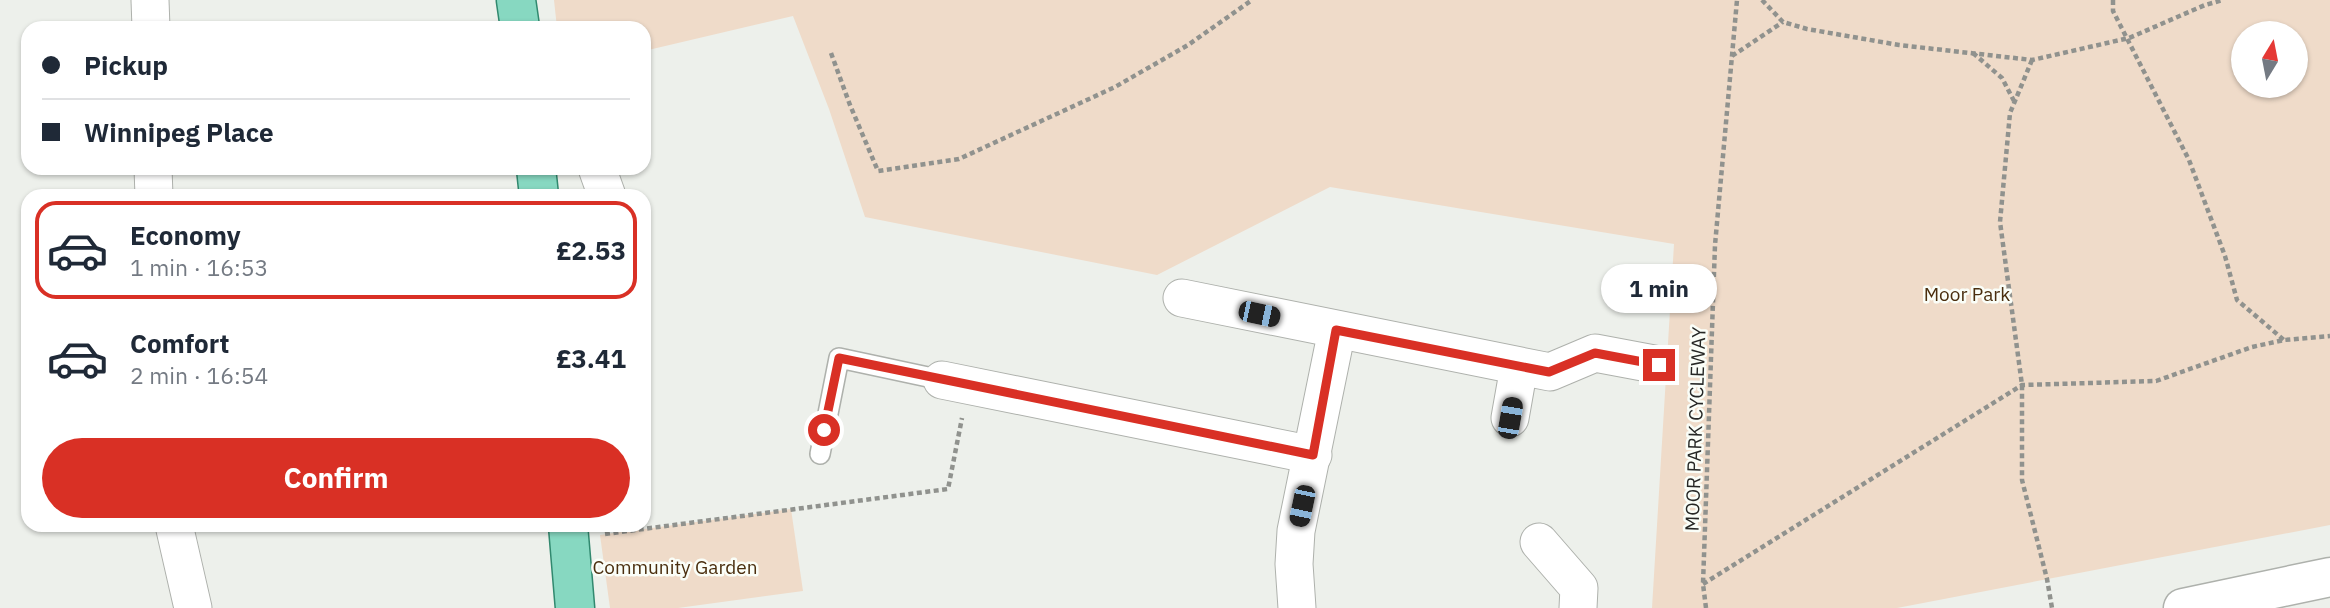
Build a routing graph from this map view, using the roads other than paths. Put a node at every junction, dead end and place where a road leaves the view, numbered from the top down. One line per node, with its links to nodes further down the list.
1 (150, 0): 3 (street)
2 (516, 0): 4 (main road)
3 (151, 21)
4 (519, 21)
5 (1182, 298): 6 (street)
6 (1336, 330): 8 (street); 12 (street)
7 (1659, 365): 8 (street)
8 (1519, 367): 10 (street)
9 (955, 383): 11 (lane); 12 (street)
10 (1510, 418)
11 (820, 454)
12 (1313, 455): 19 (street)
13 (176, 532): 17 (street)
14 (568, 532): 18 (main road)
15 (1539, 542): 20 (street)
16 (2330, 577): 21 (street)
17 (193, 608)
18 (575, 608)
19 (1297, 608)
20 (1578, 608)
21 (2183, 608)

